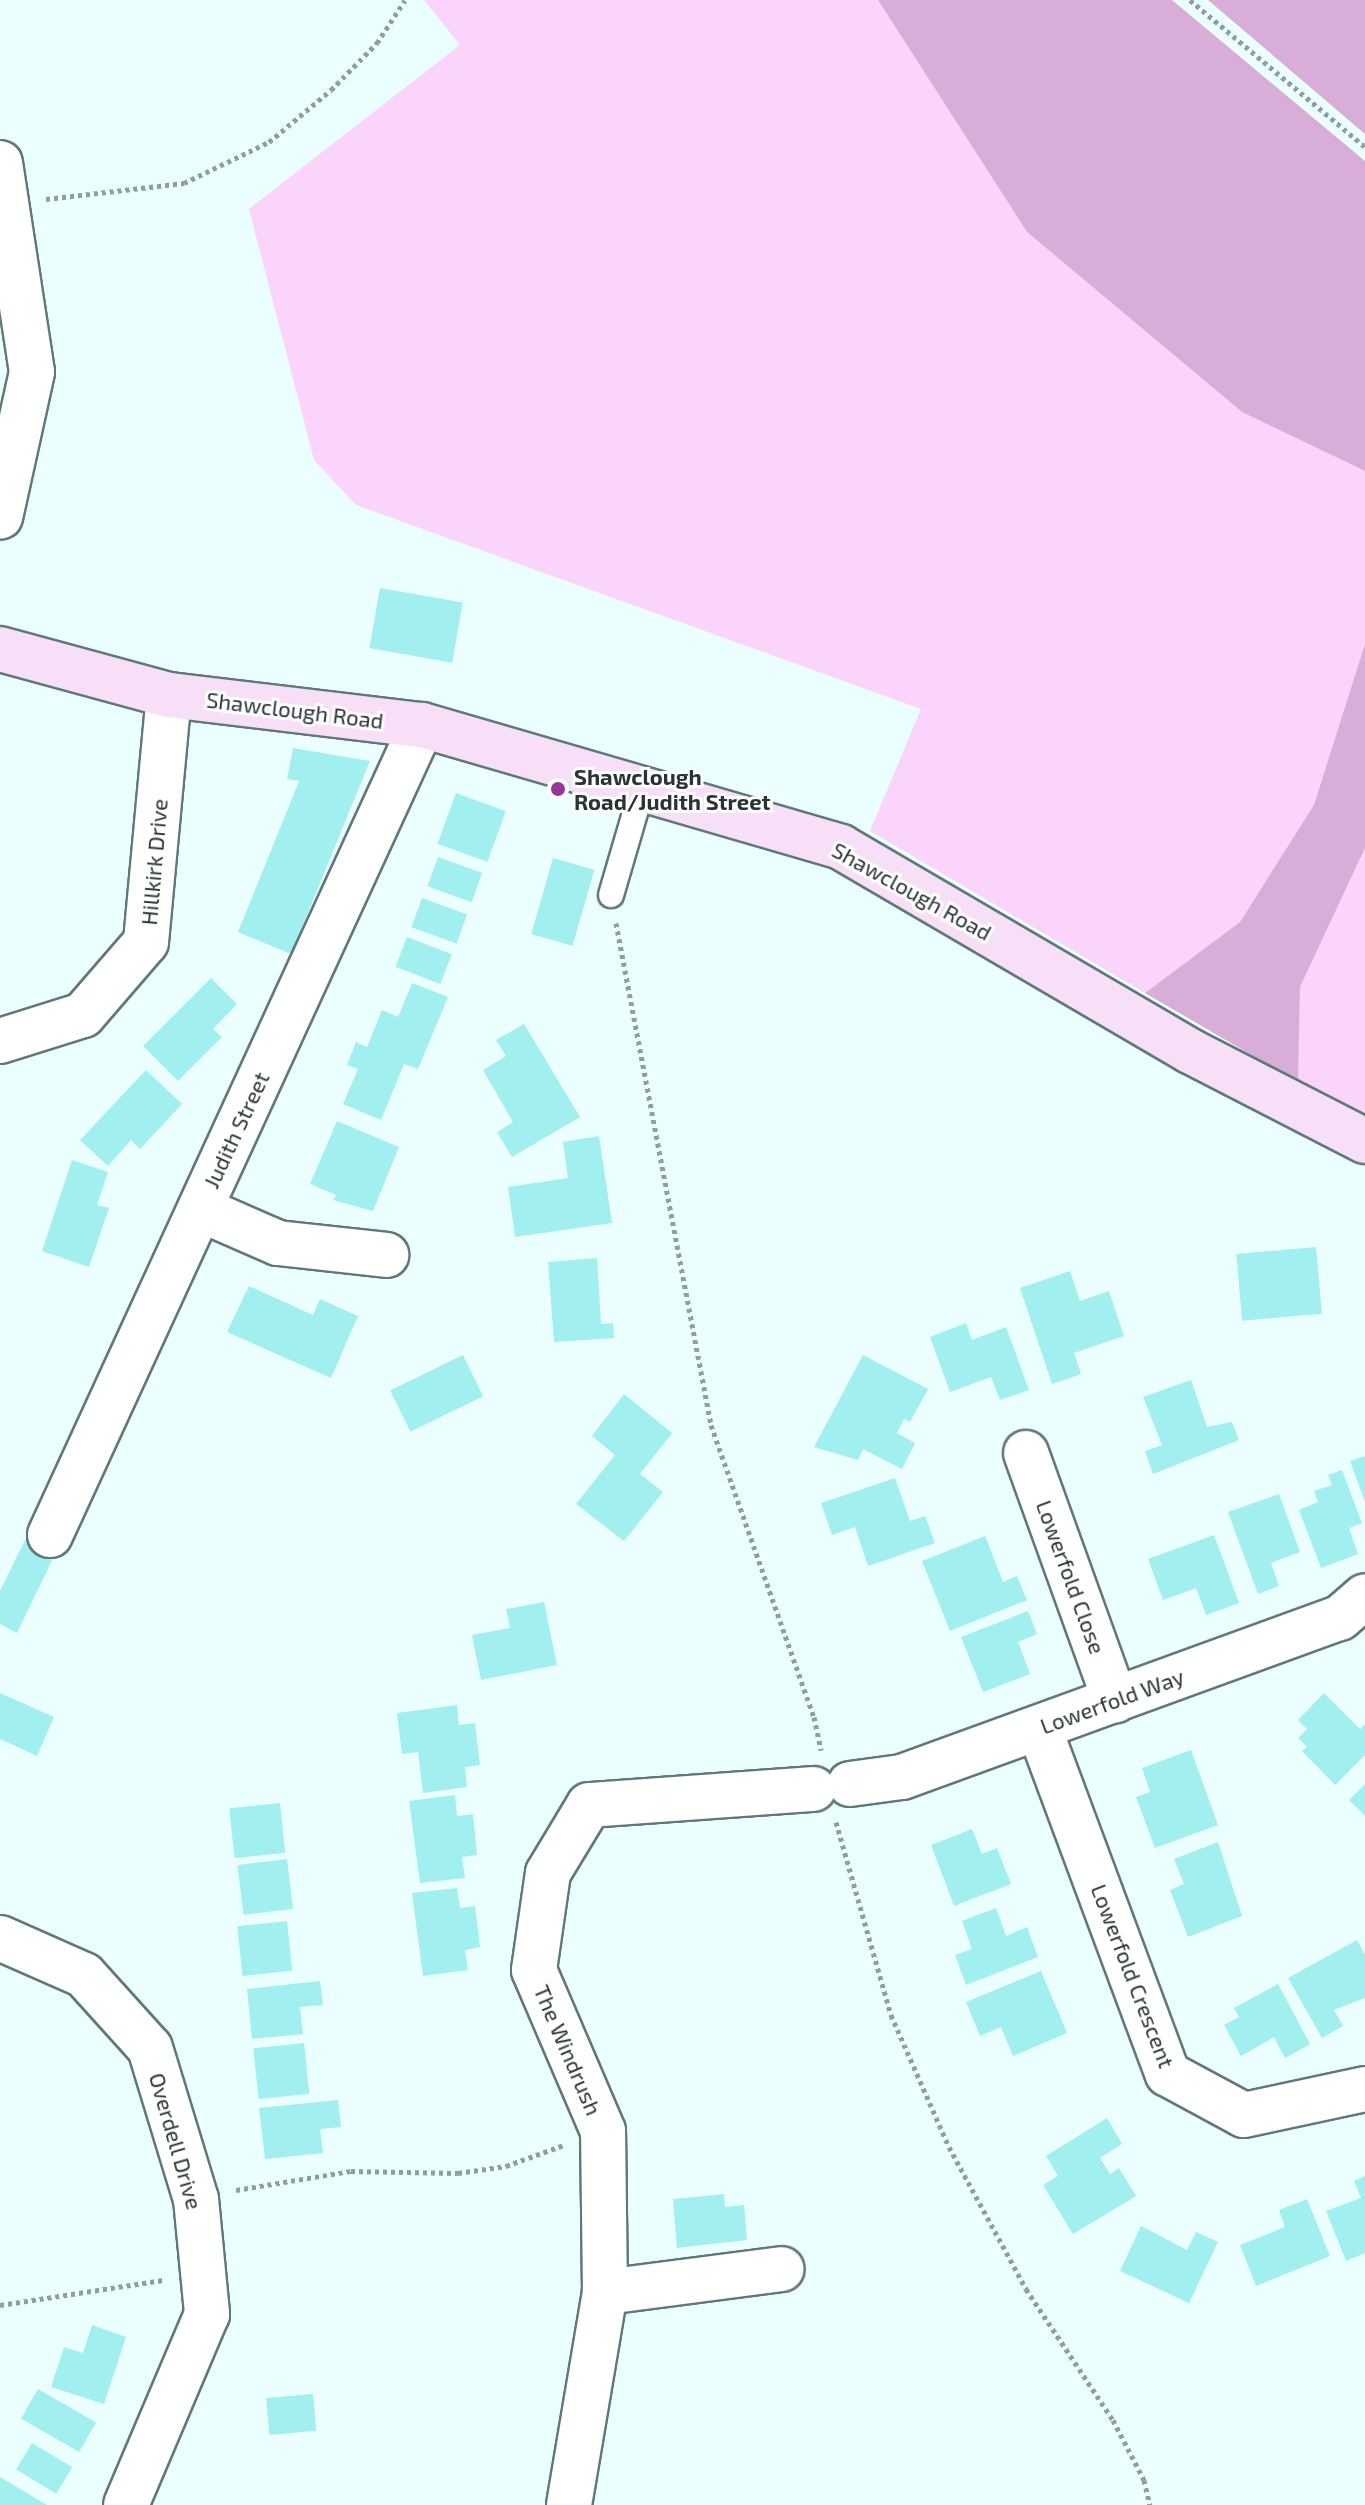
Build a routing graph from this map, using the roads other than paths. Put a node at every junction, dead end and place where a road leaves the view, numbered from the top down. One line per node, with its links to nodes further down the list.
1 (2, 179): 2 (street)
2 (0, 517)
3 (0, 649): 4 (main road, Shawclough Road)
4 (169, 695): 5 (main road, Shawclough Road); 8 (street, Hillkirk Drive)
5 (422, 725): 6 (main road, Shawclough Road); 10 (street, Judith Street)
6 (642, 789): 7 (lane); 9 (main road, Shawclough Road)
7 (611, 895)
8 (0, 1041)
9 (1365, 1141)
10 (200, 1209): 11 (street); 13 (street, Judith Street)
11 (386, 1255)
12 (1026, 1453): 15 (street, Lowerfold Close)
13 (50, 1535)
14 (1357, 1619): 15 (street, Lowerfold Way)
15 (1115, 1700): 16 (street, Lowerfold Way)
16 (1039, 1728): 17 (street, Lowerfold Way); 19 (street, Lowerfold Crescent)
17 (830, 1787): 21 (street, The Windrush)
18 (0, 1938): 22 (street, Overdell Drive)
19 (1365, 2089)
20 (782, 2269): 21 (street)
21 (605, 2292): 23 (street, The Windrush)
22 (126, 2505)
23 (569, 2505)

